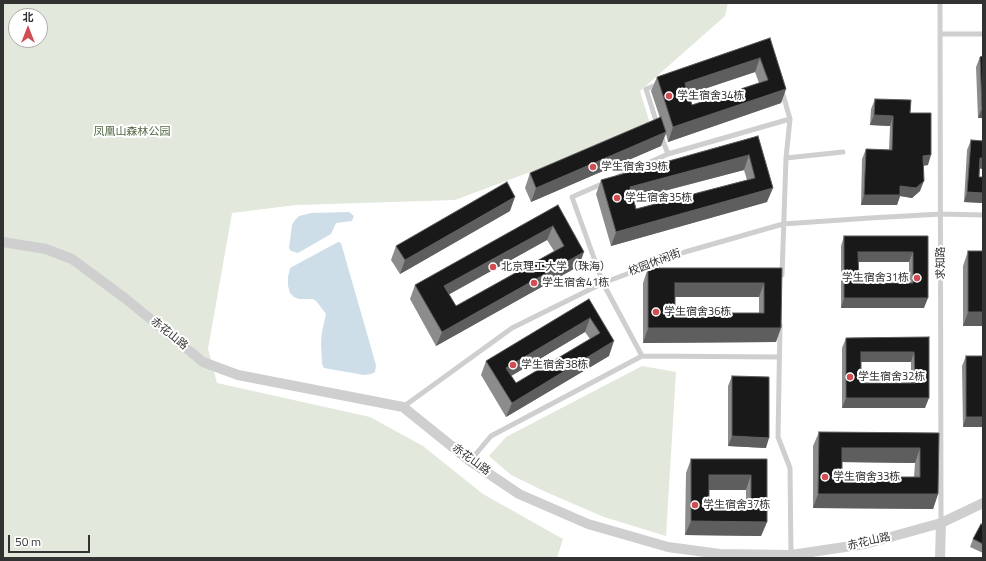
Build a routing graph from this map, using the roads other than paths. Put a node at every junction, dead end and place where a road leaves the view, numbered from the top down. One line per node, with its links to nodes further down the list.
1 (940, 3): 2 (lane, 求知路)
2 (941, 34): 3 (lane); 12 (lane, 求知路)
3 (983, 34)
4 (667, 81): 8 (lane)
5 (779, 82): 6 (lane)
6 (790, 119): 8 (lane); 9 (lane)
7 (843, 152): 9 (lane)
8 (668, 154): 10 (lane)
9 (786, 158): 14 (lane)
10 (613, 179)
11 (606, 182): 17 (lane)
12 (941, 214): 13 (lane, 校园休闲街); 14 (lane, 校园休闲街); 24 (lane, 求知路)
13 (983, 215)
14 (784, 224): 16 (lane); 17 (lane, 校园休闲街)
15 (3, 242): 21 (street, 赤花山路)
16 (782, 279)
17 (603, 283): 19 (lane); 21 (lane, 校园休闲街)
18 (780, 318): 20 (lane)
19 (642, 356): 20 (lane); 22 (lane)
20 (779, 357): 25 (lane)
21 (403, 407): 22 (street, 赤花山路)
22 (470, 460): 25 (street, 赤花山路)
23 (983, 503): 24 (street, 赤花山路)
24 (941, 522): 25 (street, 赤花山路); 26 (street)
25 (791, 555)
26 (940, 558)

